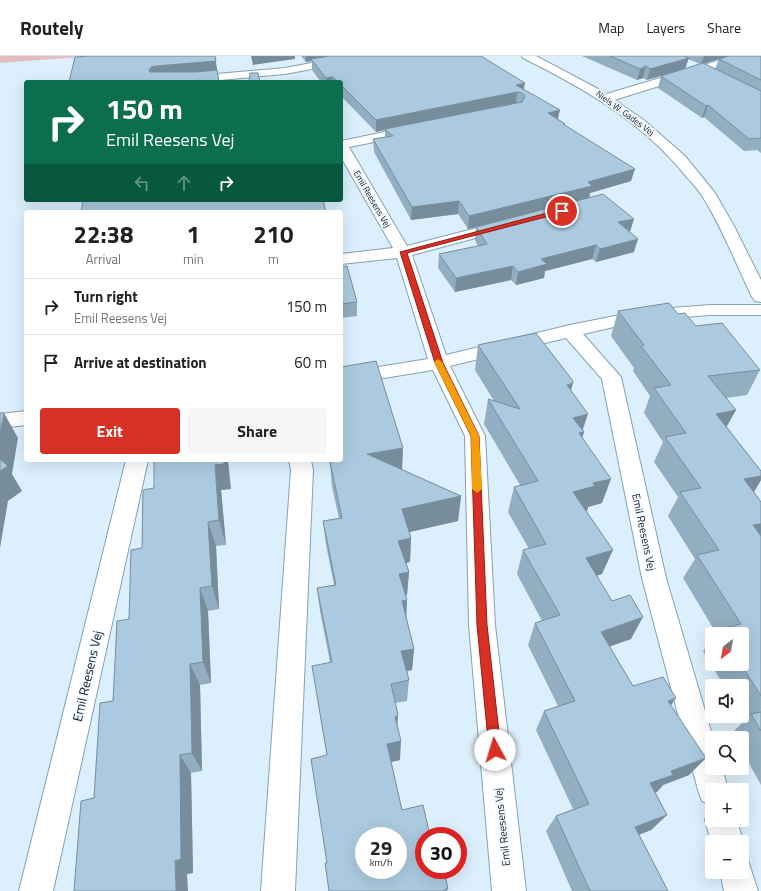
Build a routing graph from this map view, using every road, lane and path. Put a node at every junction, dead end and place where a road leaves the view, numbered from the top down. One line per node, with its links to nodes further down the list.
1 (366, 56): 6 (street)
2 (527, 56): 10 (street, Niels W. Gades Vej)
3 (745, 56): 5 (street)
4 (686, 64): 5 (street)
5 (700, 70): 7 (street); 10 (street)
6 (285, 71): 8 (street); 9 (street)
7 (713, 76)
8 (182, 80)
9 (292, 80)
10 (608, 98): 17 (street, Niels W. Gades Vej)
11 (425, 128): 12 (street, Emil Reesens Vej)
12 (343, 145)
13 (343, 148): 15 (street, Emil Reesens Vej)
14 (516, 223): 15 (street)
15 (403, 252): 16 (street); 20 (street, Emil Reesens Vej)
16 (343, 259)
17 (761, 297)
18 (761, 310): 19 (street)
19 (570, 331): 20 (street); 26 (street, Emil Reesens Vej)
20 (439, 363): 21 (street); 30 (street, Emil Reesens Vej)
21 (343, 379)
22 (24, 418): 23 (street)
23 (0, 421)
24 (137, 462): 28 (street, Emil Reesens Vej)
25 (300, 462): 29 (street)
26 (711, 783)
27 (738, 879): 31 (street)
28 (36, 891)
29 (278, 891)
30 (509, 891)
31 (741, 891)

